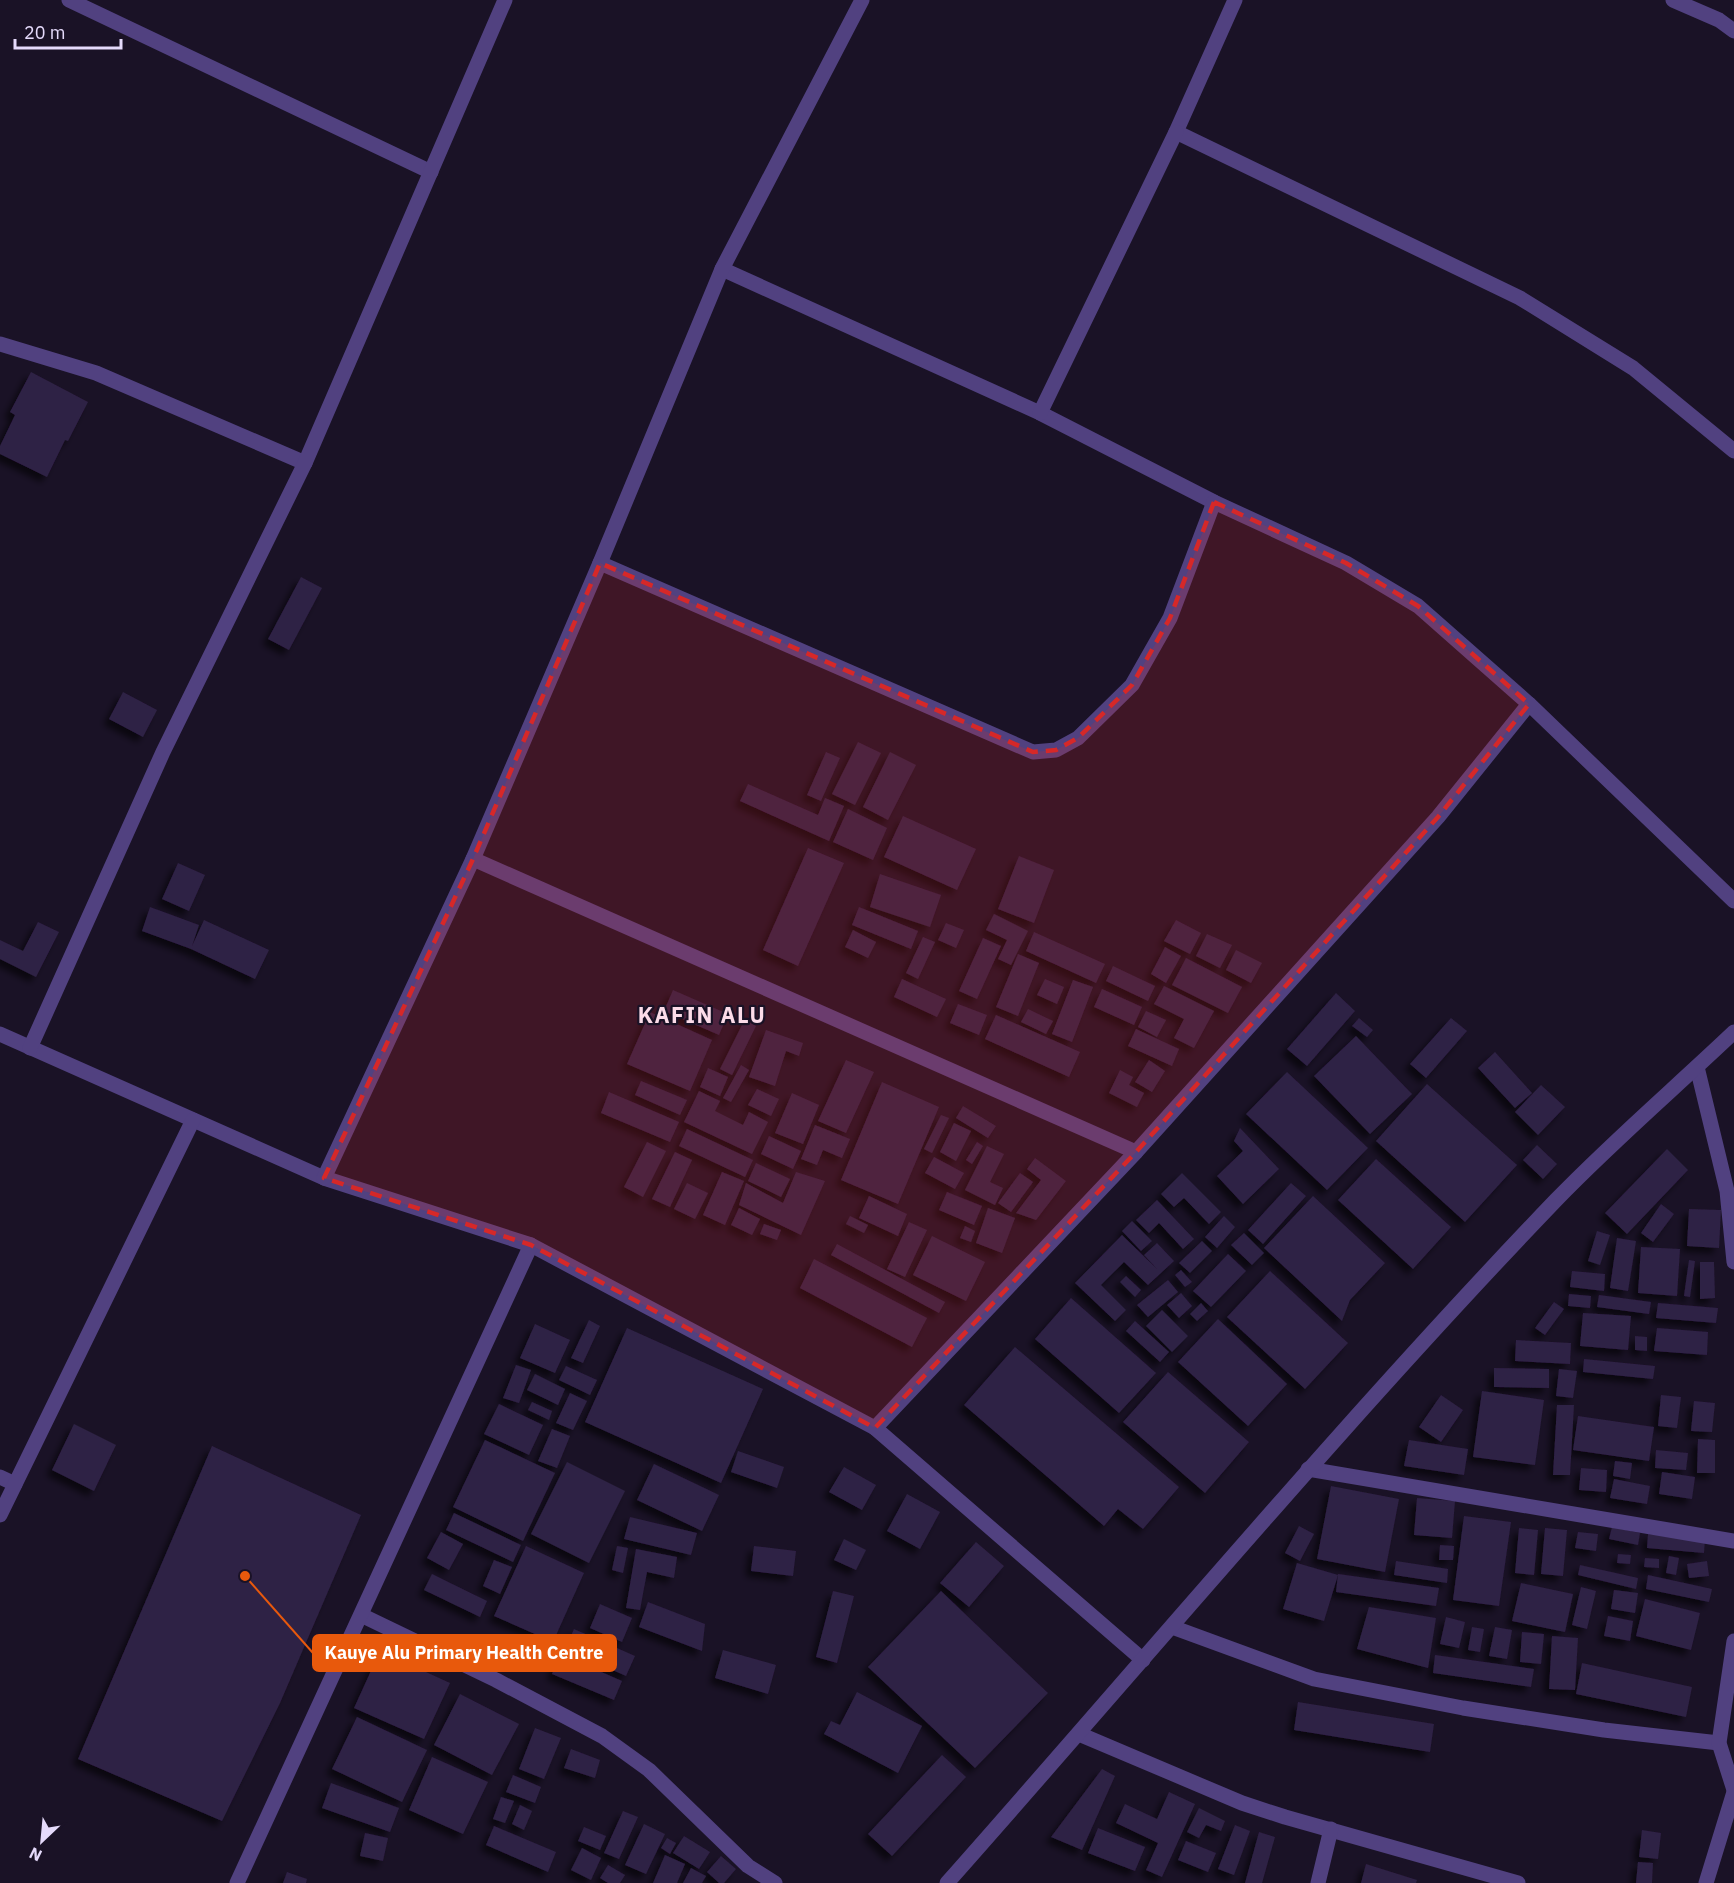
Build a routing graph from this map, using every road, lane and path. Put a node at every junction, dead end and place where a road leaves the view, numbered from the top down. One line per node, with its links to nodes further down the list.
1 (69, 0): 8 (street)
2 (505, 0): 8 (street)
3 (862, 0): 9 (street)
4 (1235, 0): 7 (street)
5 (1673, 0): 6 (street)
6 (1734, 31)
7 (1176, 132): 11 (street); 12 (street)
8 (431, 172): 13 (street)
9 (722, 269): 11 (street); 15 (street)
10 (0, 344): 13 (street)
11 (1040, 413): 14 (street)
12 (1734, 451)
13 (305, 463): 21 (street)
14 (1214, 502): 15 (street); 16 (street)
15 (600, 562): 17 (street)
16 (1529, 704): 18 (street); 24 (street)
17 (473, 859): 24 (street); 25 (street)
18 (1734, 901)
19 (1734, 1032): 22 (street)
20 (0, 1034): 21 (street)
21 (30, 1048): 23 (street)
22 (1697, 1067): 27 (street); 29 (street)
23 (193, 1120): 25 (street); 31 (street)
24 (1136, 1152): 28 (street)
25 (324, 1178): 26 (street)
26 (531, 1245): 28 (street); 34 (street)
27 (1734, 1262)
28 (875, 1428): 37 (street)
29 (1308, 1469): 33 (street); 35 (street)
30 (0, 1477): 31 (street)
31 (15, 1484): 32 (street)
32 (0, 1515)
33 (1734, 1541)
34 (361, 1615): 42 (street); 43 (street)
35 (1172, 1627): 37 (street); 39 (street)
36 (1734, 1641): 39 (street)
37 (1143, 1660): 38 (street)
38 (1078, 1734): 41 (street); 44 (street)
39 (1719, 1743): 40 (street)
40 (1734, 1791): 47 (street)
41 (1330, 1829): 45 (street); 46 (street)
42 (237, 1883)
43 (775, 1883)
44 (947, 1883)
45 (1318, 1883)
46 (1518, 1883)
47 (1706, 1883)

